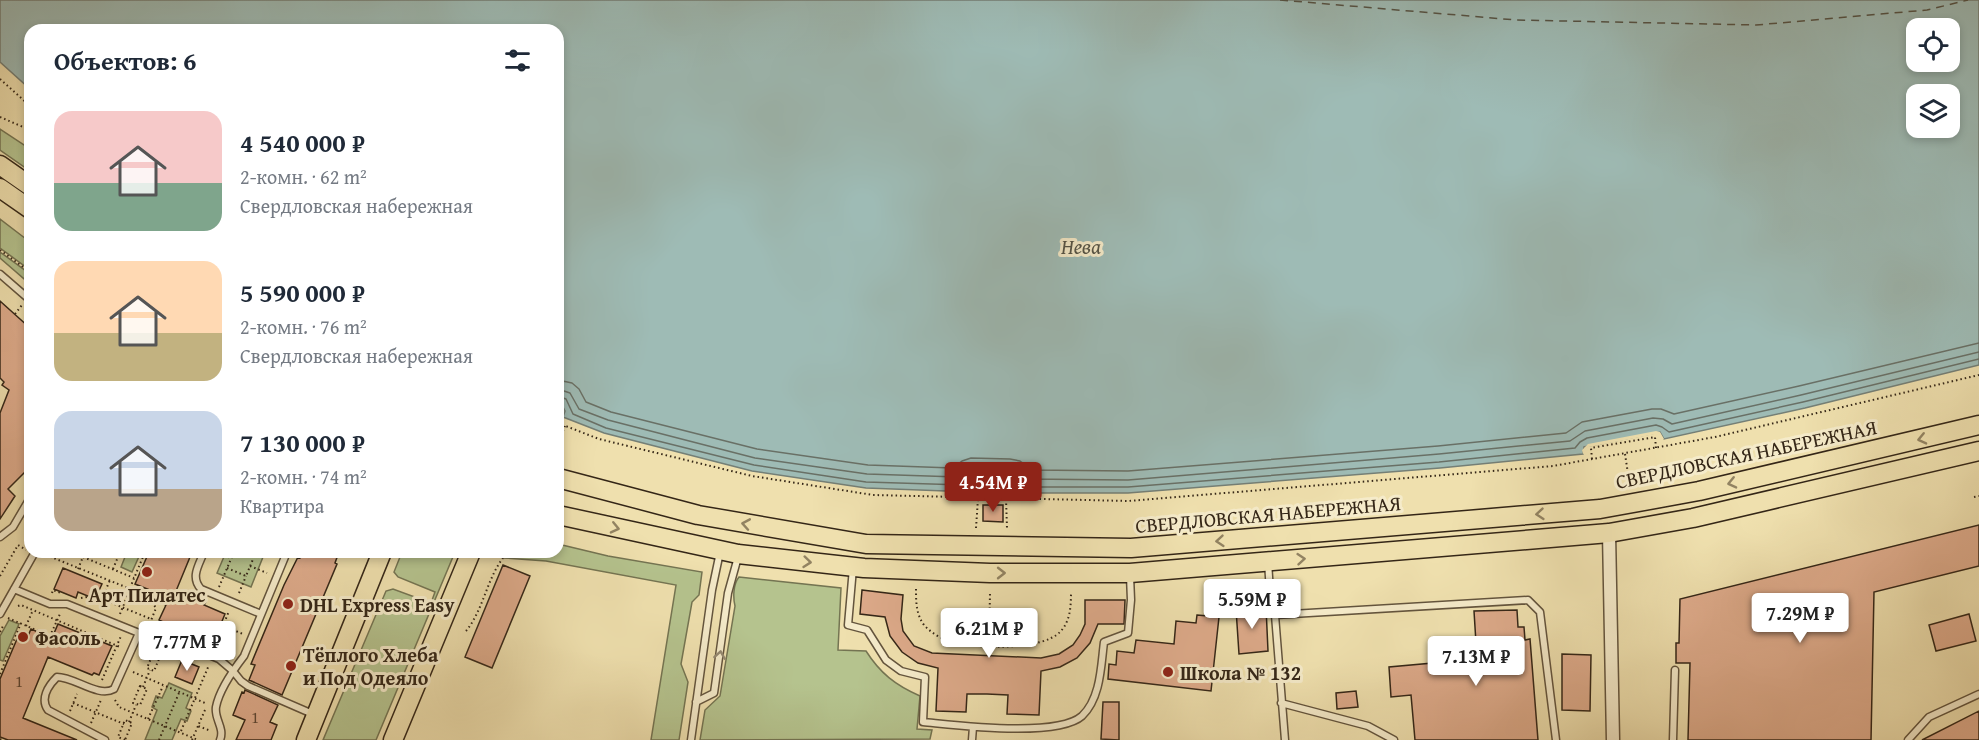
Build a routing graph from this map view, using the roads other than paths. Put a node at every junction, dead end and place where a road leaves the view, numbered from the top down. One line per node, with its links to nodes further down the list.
1 (0, 165): 2 (main road)
2 (24, 182)
3 (0, 188): 4 (main road)
4 (24, 205)
5 (0, 274): 6 (lane)
6 (24, 295)
7 (1979, 425): 9 (main road, СВЕРДЛОВСКАЯ НАБЕРЕЖНАЯ, one-way to 9)
8 (1979, 451): 12 (main road)
9 (564, 480)
10 (24, 508): 13 (lane)
11 (564, 516): 14 (main road, one-way to 14)
12 (1609, 533): 21 (main road, one-way to 12); 45 (street)
13 (0, 537)
14 (720, 551): 15 (main road); 32 (lane)
15 (738, 554): 22 (main road, one-way to 22); 32 (lane, one-way to 15)
16 (32, 558): 24 (lane)
17 (202, 558): 26 (lane)
18 (284, 558): 26 (lane)
19 (380, 558): 34 (main road)
20 (469, 558): 39 (main road)
21 (1268, 561): 23 (main road); 27 (lane)
22 (853, 567): 23 (main road, one-way to 23); 35 (lane)
23 (1130, 573): 35 (lane)
24 (14, 590): 25 (lane); 28 (lane)
25 (0, 614)
26 (261, 614): 30 (lane)
27 (1275, 615): 33 (lane); 44 (lane)
28 (143, 632): 30 (lane); 36 (lane)
29 (1675, 670): 46 (lane)
30 (233, 671): 34 (lane); 37 (lane)
31 (1979, 694): 47 (lane)
32 (696, 702): 40 (lane)
33 (1281, 703): 42 (lane); 43 (lane)
34 (316, 715): 38 (main road)
35 (973, 727): 41 (lane)
36 (105, 740)
37 (220, 740)
38 (306, 740)
39 (393, 740)
40 (691, 740)
41 (972, 740)
42 (1285, 740)
43 (1394, 740)
44 (1556, 740)
45 (1613, 740)
46 (1673, 740)
47 (1908, 740)

